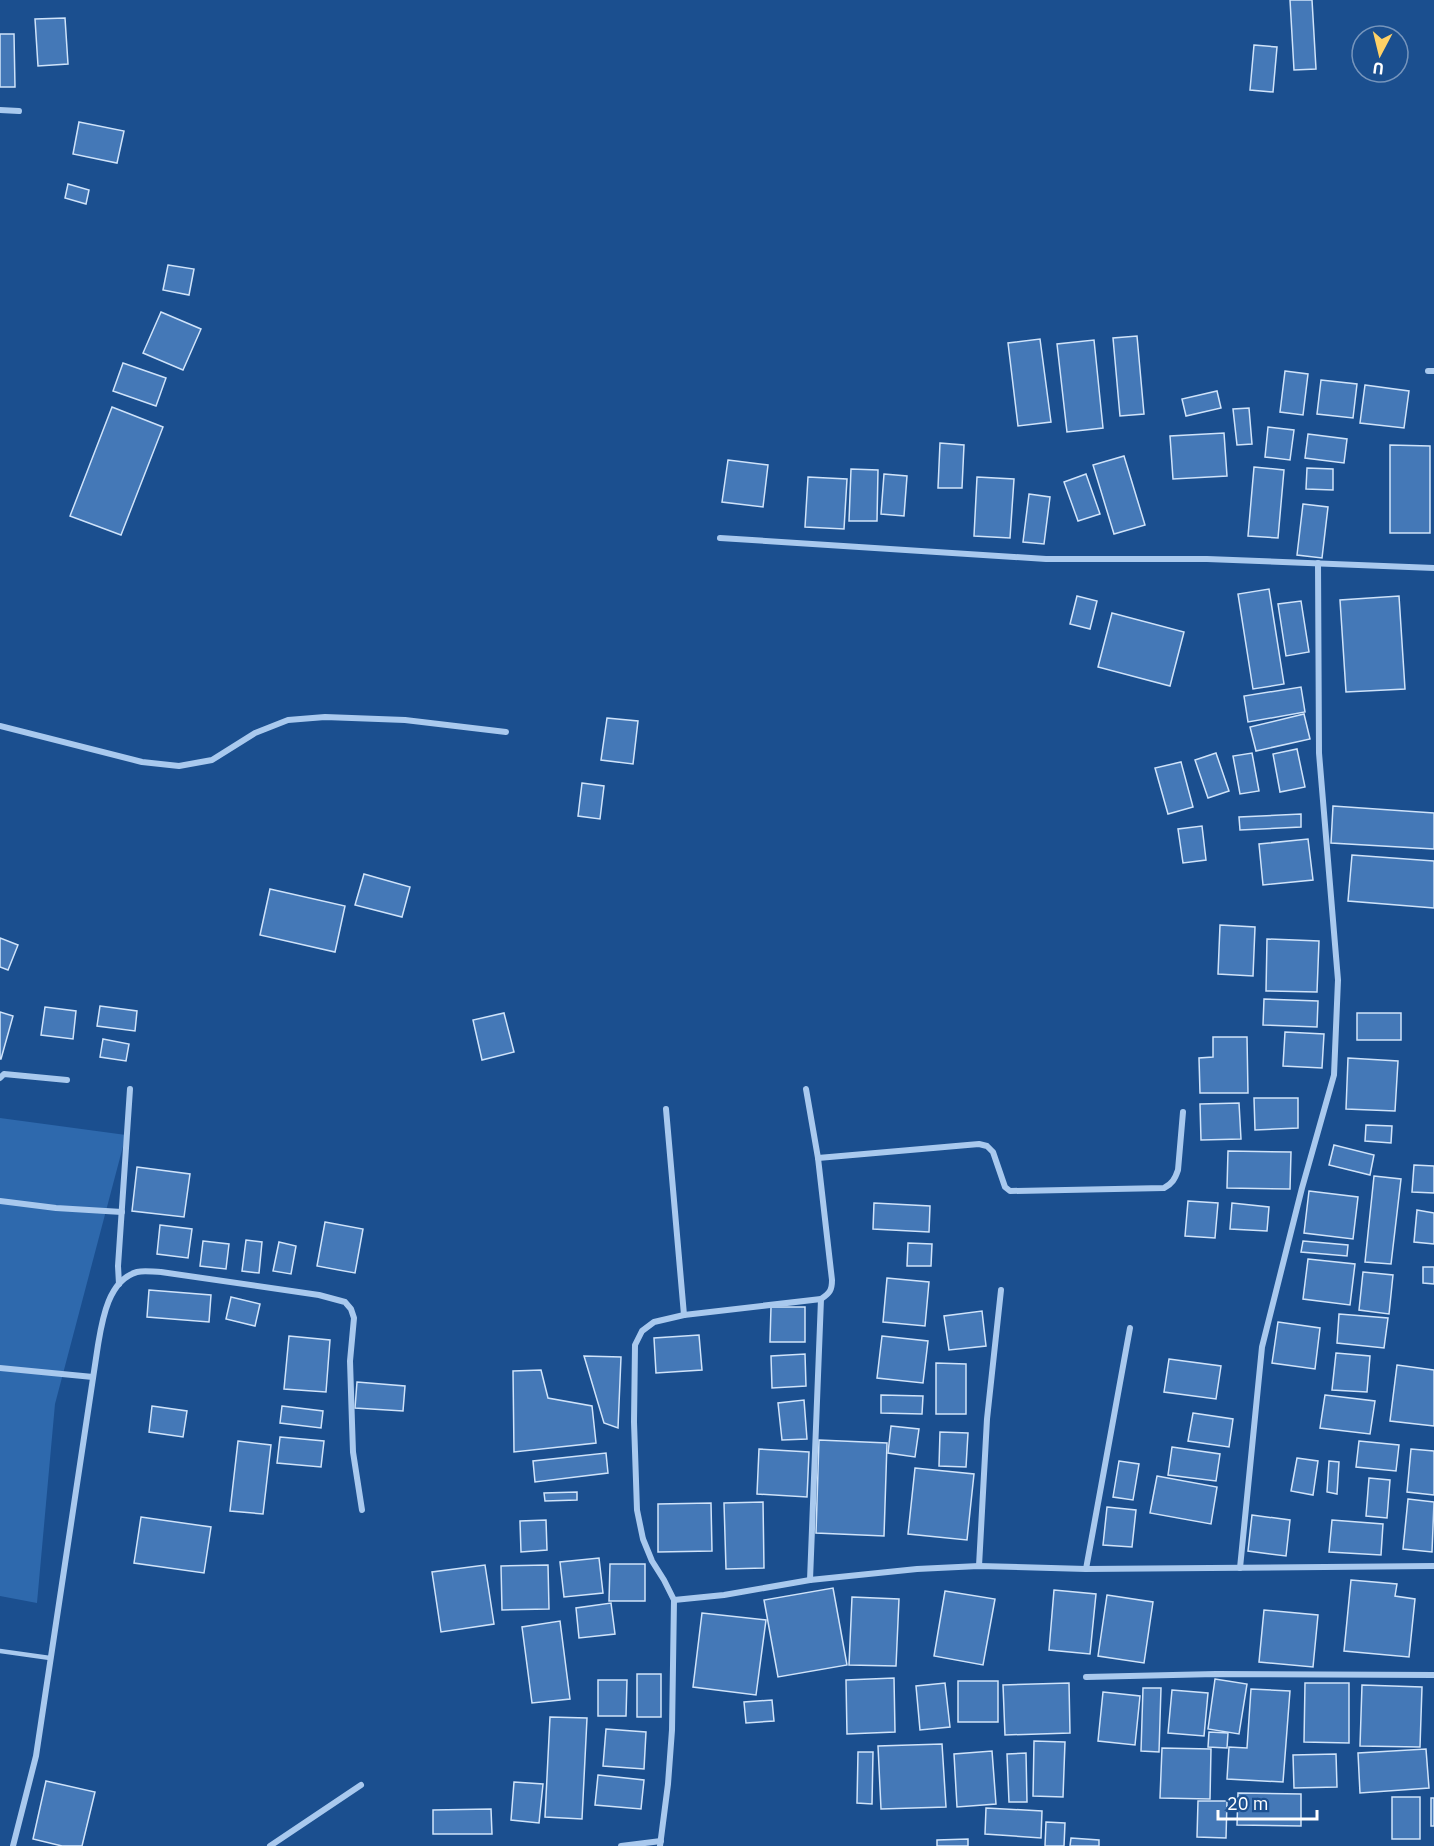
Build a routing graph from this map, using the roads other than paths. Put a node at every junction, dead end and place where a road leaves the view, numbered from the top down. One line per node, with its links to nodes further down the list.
1 (0, 110): 2 (street)
2 (19, 111)
3 (720, 538): 4 (street)
4 (1318, 562): 5 (street); 27 (street)
5 (1434, 568)
6 (0, 726): 7 (street)
7 (506, 732)
8 (1, 1074): 9 (street)
9 (67, 1080)
10 (130, 1089): 16 (street)
11 (806, 1089): 14 (street)
12 (666, 1109): 20 (street)
13 (1183, 1112): 14 (street)
14 (818, 1158): 19 (street)
15 (0, 1201): 16 (street)
16 (122, 1212): 17 (street)
17 (119, 1284): 23 (street); 24 (street)
18 (1001, 1290): 25 (street)
19 (821, 1299): 20 (street); 29 (street)
20 (684, 1315): 30 (street)
21 (1130, 1328): 28 (street)
22 (0, 1368): 23 (street)
23 (93, 1377): 32 (street)
24 (362, 1510)
25 (979, 1566): 28 (street); 29 (street)
26 (1434, 1566): 27 (street)
27 (1240, 1568): 28 (street)
28 (1086, 1569)
29 (810, 1580): 30 (street)
30 (674, 1600): 36 (street)
31 (0, 1651): 32 (lane)
32 (50, 1658): 37 (street)
33 (1434, 1675): 34 (street)
34 (1086, 1677)
35 (361, 1785): 38 (street)
36 (661, 1843): 39 (street)
37 (13, 1846)
38 (270, 1846)
39 (621, 1846)

